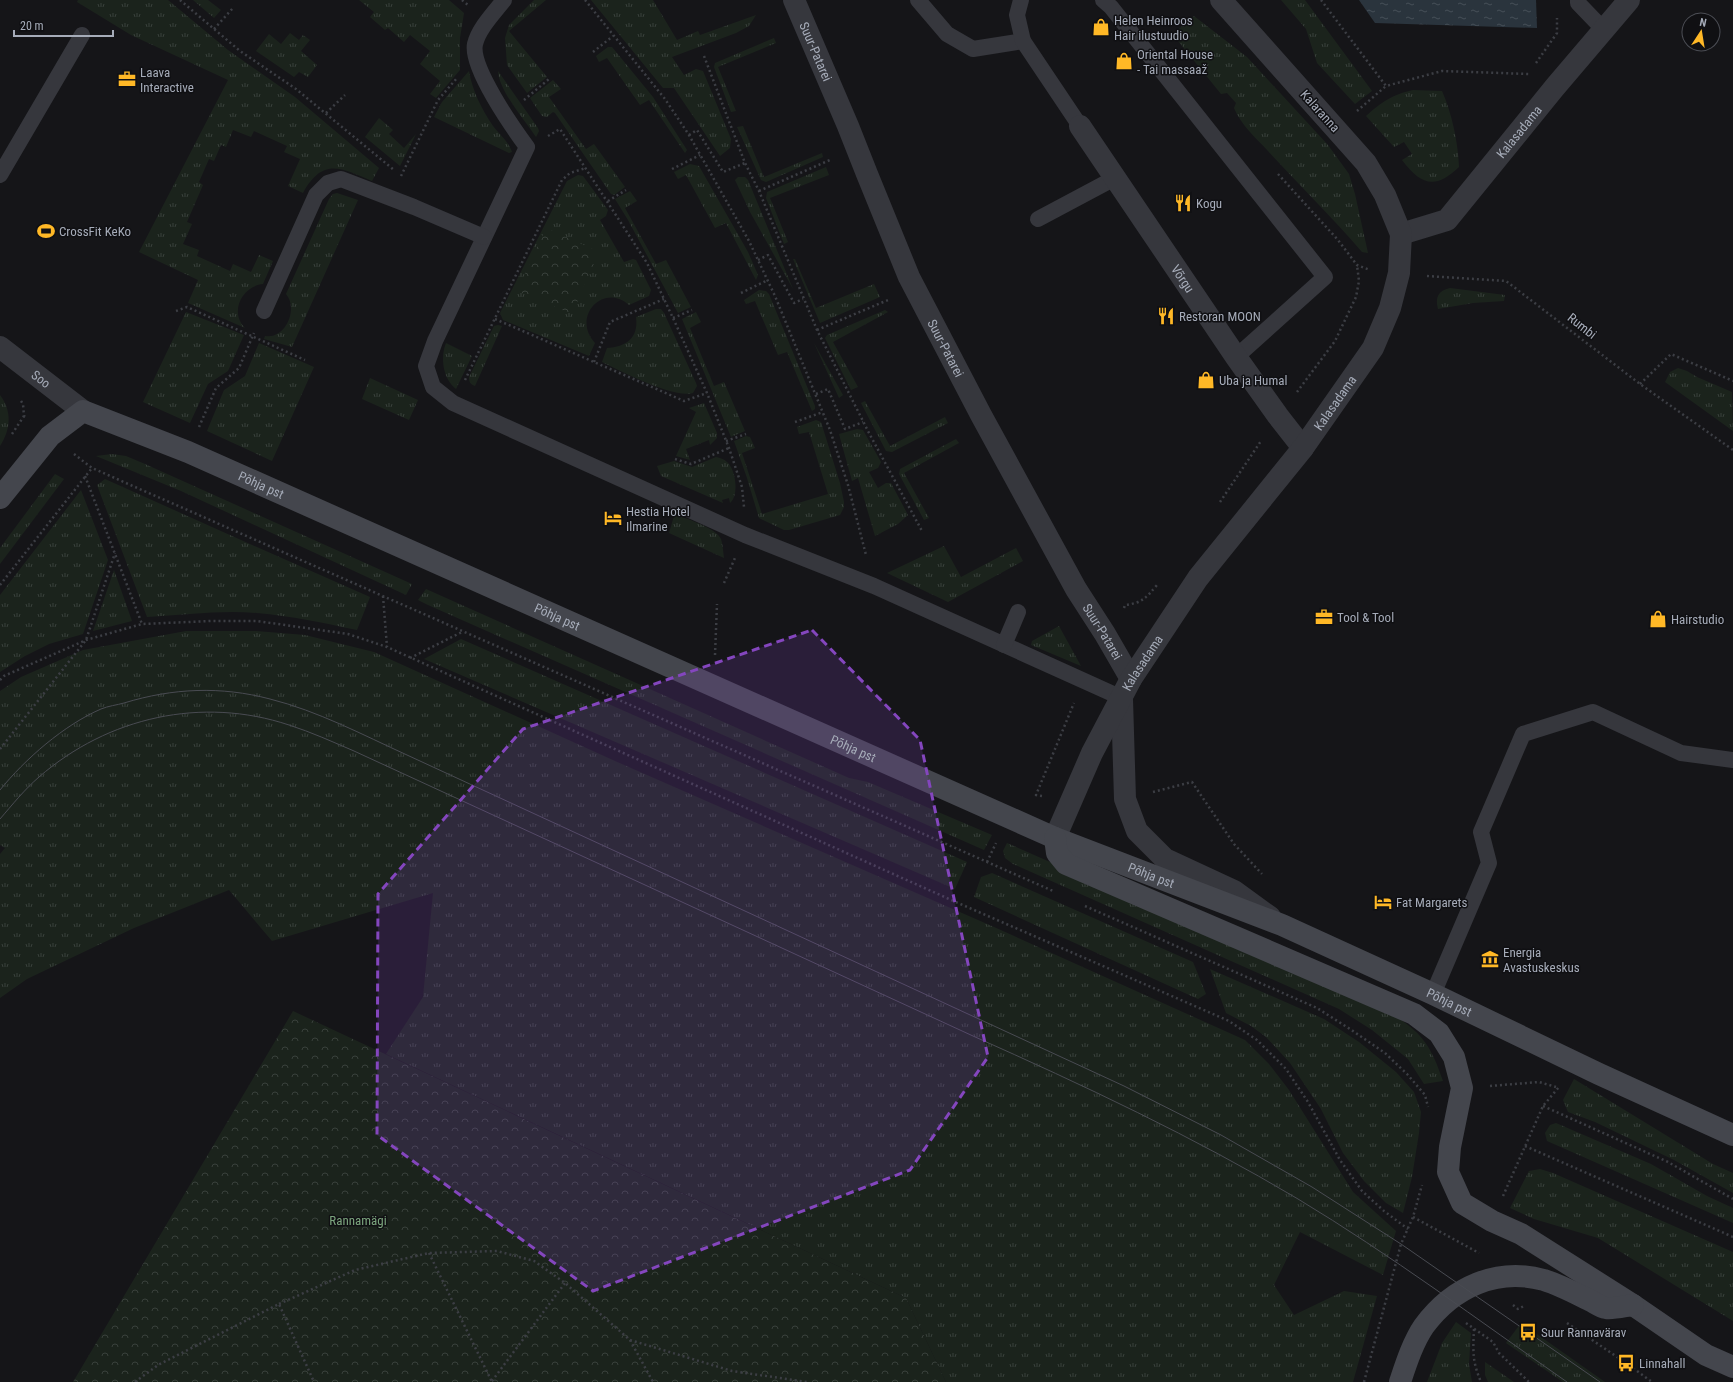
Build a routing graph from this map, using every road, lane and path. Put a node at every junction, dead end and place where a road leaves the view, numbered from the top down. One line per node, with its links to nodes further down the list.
1 (180, 0): 13 (path)
2 (504, 0): 20 (lane)
3 (585, 0): 16 (path)
4 (794, 0): 103 (street, Suur-Patarei)
5 (918, 0): 17 (lane)
6 (1021, 0): 17 (lane)
7 (1103, 0): 66 (lane)
8 (1221, 0): 48 (street, Kalaranna)
9 (1321, 0): 22 (path)
10 (1578, 0): 14 (lane)
11 (1629, 0): 14 (street, Kalasadama)
12 (233, 8): 13 (path)
13 (214, 29): 28 (path)
14 (1604, 30): 23 (street, Kalasadama)
15 (82, 35): 40 (lane)
16 (613, 36): 18 (path); 32 (path)
17 (1023, 41): 30 (lane)
18 (593, 52)
19 (704, 56): 37 (path)
20 (476, 57): 34 (lane); 41 (path)
21 (549, 79): 26 (path)
22 (1386, 86): 23 (path); 29 (path)
23 (1555, 87): 48 (street, Kalasadama)
24 (520, 94): 26 (path)
25 (345, 95): 28 (path)
26 (524, 100): 27 (path)
27 (528, 106)
28 (326, 113): 41 (path)
29 (1354, 114)
30 (1080, 126): 42 (street, Võrgu)
31 (544, 130): 33 (path)
32 (688, 135): 35 (path); 37 (path)
33 (548, 136): 34 (path); 38 (path)
34 (527, 147): 49 (lane)
35 (700, 155): 39 (path); 50 (path)
36 (831, 160): 45 (path)
37 (745, 163): 45 (path)
38 (586, 168): 46 (path); 62 (path)
39 (672, 169)
40 (0, 175)
41 (401, 176): 43 (path)
42 (1115, 178): 47 (lane); 66 (street, Võrgu)
43 (369, 189): 49 (lane); 58 (lane)
44 (626, 190): 46 (path)
45 (759, 191): 56 (path)
46 (608, 201): 55 (path)
47 (1038, 219)
48 (1400, 234): 52 (street, Kalasadama)
49 (484, 237): 93 (lane)
50 (758, 260): 53 (path); 56 (path)
51 (1358, 265): 77 (path)
52 (1399, 274): 71 (path, Rumbi); 84 (street, Kalasadama)
53 (768, 280): 54 (path); 73 (path)
54 (741, 293)
55 (664, 299): 61 (path); 68 (path)
56 (803, 299): 63 (path)
57 (890, 299): 63 (path)
58 (264, 310): 64 (path)
59 (692, 310): 61 (path)
60 (176, 311): 64 (path)
61 (673, 318): 72 (path)
62 (495, 319): 68 (path); 70 (path)
63 (817, 330): 79 (path)
64 (252, 337): 67 (path); 86 (path)
65 (0, 347): 75 (street, Soo)
66 (1236, 357): 77 (street, Võrgu)
67 (305, 360)
68 (594, 362): 72 (path)
69 (1733, 381): 71 (path)
70 (464, 384)
71 (1640, 384): 85 (path, Rumbi)
72 (707, 393): 82 (path)
73 (816, 394): 76 (path); 79 (path)
74 (19, 398): 81 (path)
75 (83, 411): 81 (main road); 86 (main road, Põhja pst)
76 (823, 412): 78 (path); 97 (path)
77 (1278, 416): 84 (street, Võrgu); 91 (path)
78 (795, 422)
79 (863, 422): 92 (path)
80 (746, 434): 82 (path)
81 (50, 436): 88 (path); 90 (main road)
82 (726, 441): 83 (path)
83 (729, 448): 87 (path); 93 (path)
84 (1303, 448): 110 (street, Kalasadama)
85 (1733, 450)
86 (188, 452): 109 (main road, Põhja pst)
87 (675, 459)
88 (92, 468): 89 (path); 98 (path)
89 (85, 476): 94 (path); 96 (path)
90 (0, 498)
91 (1218, 504)
92 (922, 531)
93 (745, 535): 97 (lane)
94 (115, 553): 101 (path); 104 (path)
95 (1162, 579): 103 (path)
96 (0, 585)
97 (874, 586): 105 (lane)
98 (383, 596): 102 (path); 106 (path)
99 (717, 604): 109 (path)
100 (1018, 612): 105 (lane)
101 (142, 624): 104 (path); 106 (path)
102 (463, 632): 107 (path); 115 (path)
103 (1105, 634): 110 (street, Suur-Patarei)
104 (86, 640): 108 (path); 111 (path)
105 (1004, 645): 110 (lane)
106 (387, 647): 107 (path)
107 (410, 658): 129 (path)
108 (0, 680)
109 (712, 685): 114 (main road, Põhja pst)
110 (1126, 688): 114 (street, Kalasadama); 118 (street)
111 (0, 749)
112 (1733, 760): 119 (lane)
113 (999, 837): 115 (path)
114 (1055, 838): 118 (main road, Põhja pst); 137 (main road)
115 (987, 862): 116 (path)
116 (1059, 894)
117 (1081, 904): 124 (path)
118 (1282, 925): 119 (main road, Põhja pst)
119 (1433, 994): 120 (main road, Põhja pst)
120 (1574, 1061): 122 (path); 125 (main road, Põhja pst)
121 (1490, 1086): 122 (path)
122 (1558, 1088): 123 (path)
123 (1543, 1106): 127 (path); 130 (path)
124 (1428, 1110)
125 (1733, 1135)
126 (1423, 1181): 128 (path)
127 (1733, 1199)
128 (1413, 1217): 129 (path); 131 (path)
129 (1408, 1229): 149 (path)
130 (1733, 1237)
131 (1464, 1245)
132 (428, 1253): 133 (path); 135 (path); 146 (path)
133 (565, 1283): 141 (path); 146 (path)
134 (1507, 1302): 136 (path)
135 (279, 1304): 144 (path); 145 (path)
136 (1529, 1304)
137 (1633, 1305): 142 (main road); 150 (main road)
138 (1561, 1319): 153 (path)
139 (1463, 1320): 140 (path)
140 (1474, 1329): 151 (path); 152 (path)
141 (630, 1340): 147 (path); 148 (path)
142 (1706, 1355): 143 (main road); 154 (main road)
143 (1733, 1367)
144 (134, 1382)
145 (314, 1382)
146 (492, 1382)
147 (653, 1382)
148 (807, 1382)
149 (1364, 1382)
150 (1400, 1382)
151 (1481, 1382)
152 (1529, 1382)
153 (1652, 1382)
154 (1729, 1382)

